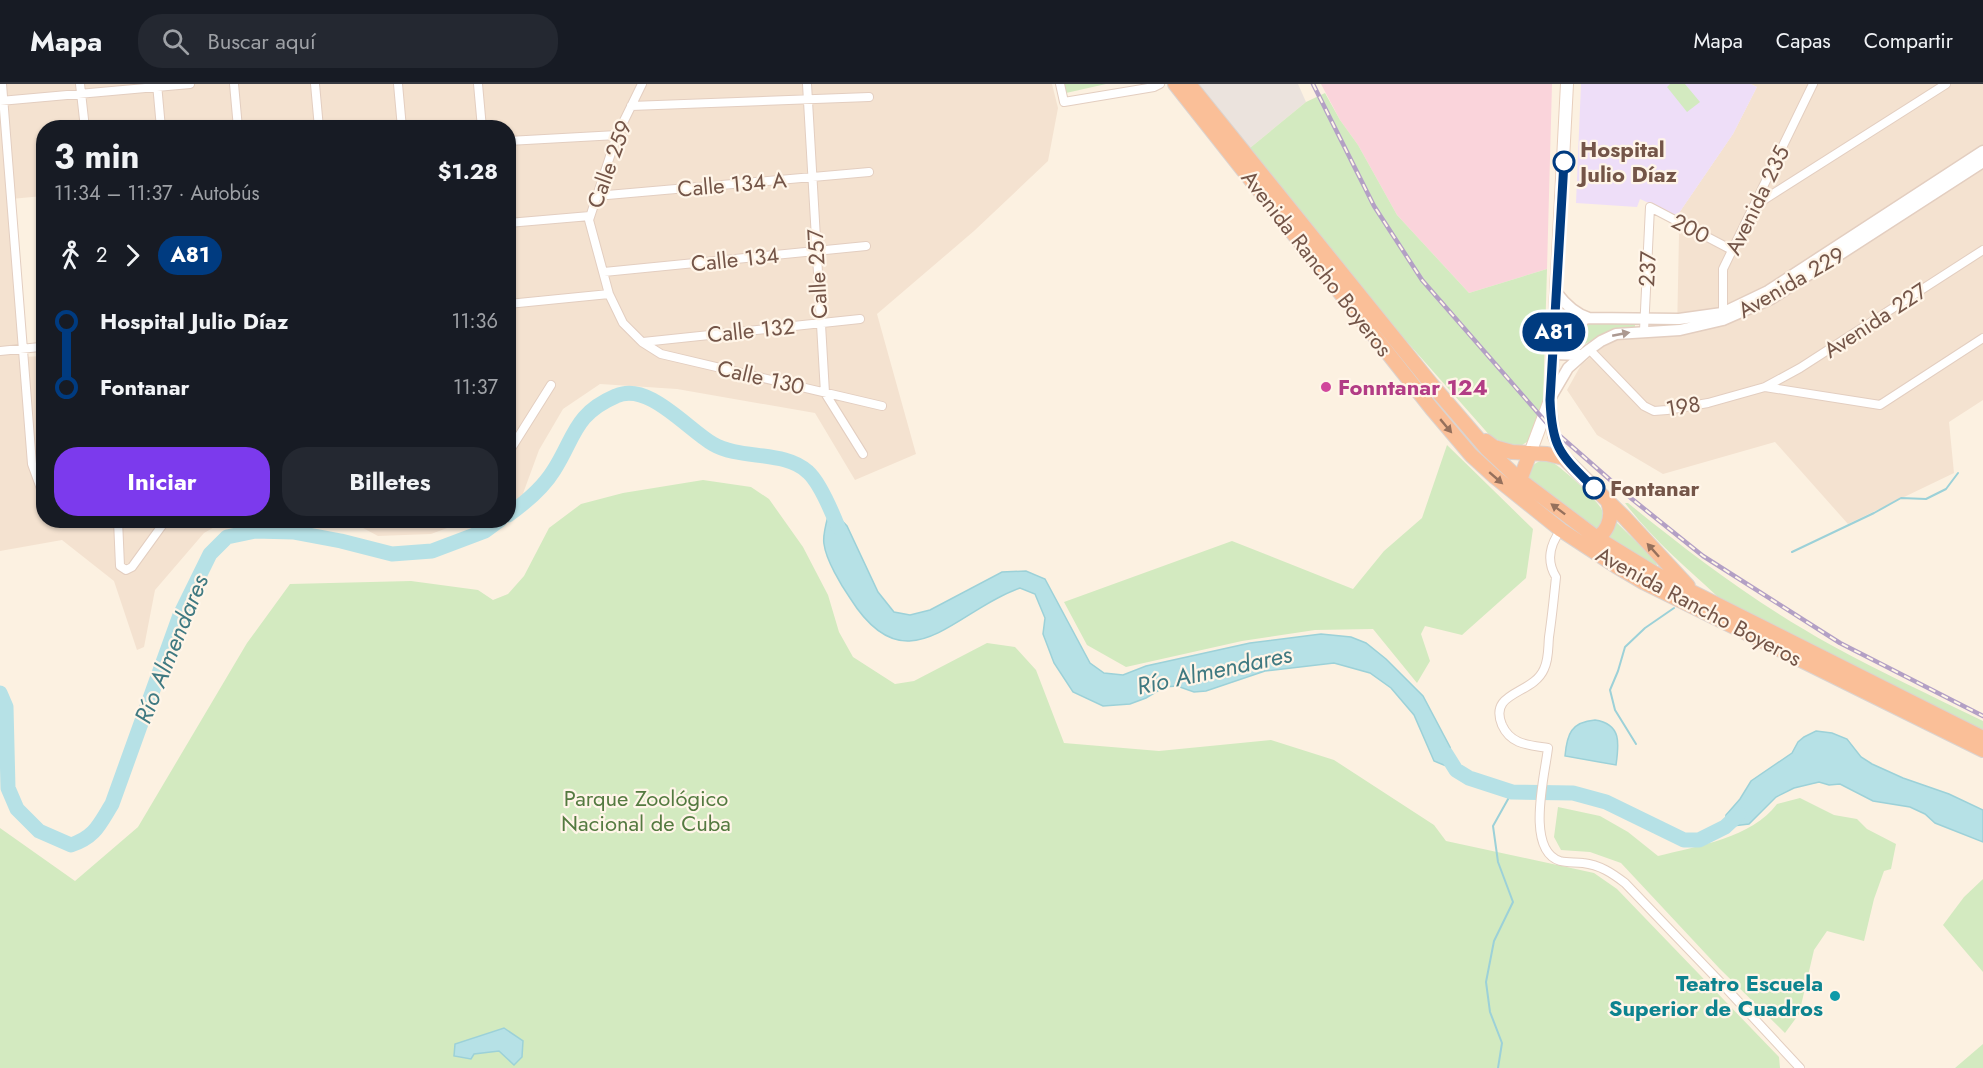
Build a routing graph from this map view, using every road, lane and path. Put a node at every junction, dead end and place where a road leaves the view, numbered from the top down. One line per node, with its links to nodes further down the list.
1 (2, 84): 21 (street)
2 (80, 84): 18 (street)
3 (190, 84): 17 (street)
4 (234, 84): 25 (street)
5 (315, 84): 26 (street)
6 (398, 84): 27 (street)
7 (478, 84): 28 (street)
8 (642, 84): 22 (street, Calle 259)
9 (807, 84): 20 (street, Calle 257)
10 (1060, 84): 11 (street)
11 (1160, 84)
12 (1175, 84): 74 (highway, Avenida Rancho Boyeros, one-way to 74)
13 (1190, 84): 67 (highway, Avenida Rancho Boyeros)
14 (1567, 84): 45 (main road)
15 (1813, 84): 36 (street, Avenida 235)
16 (1946, 84): 36 (street)
17 (157, 86): 18 (street); 24 (street)
18 (81, 94): 21 (street); 23 (street)
19 (869, 97): 20 (street)
20 (807, 99): 22 (street); 34 (street, Calle 257)
21 (2, 101): 58 (street)
22 (631, 106): 29 (street, Calle 259)
23 (84, 120)
24 (160, 120)
25 (237, 120)
26 (318, 120)
27 (401, 120)
28 (481, 120)
29 (617, 135): 30 (street); 35 (street, Calle 259)
30 (516, 141)
31 (1983, 151): 48 (street, Avenida 229)
32 (1983, 162): 48 (street, Avenida 229)
33 (869, 172): 34 (street, Calle 134 A)
34 (811, 178): 35 (street, Calle 134 A); 41 (street, Calle 257)
35 (596, 196): 38 (street, Calle 259)
36 (1754, 206): 42 (street, Avenida 235)
37 (1650, 207): 42 (street, 200); 51 (street, 237)
38 (590, 216): 39 (street); 44 (street, Calle 259)
39 (516, 222)
40 (866, 246): 41 (street, Calle 134)
41 (816, 250): 44 (street, Calle 134); 52 (street, Calle 257)
42 (1732, 250): 48 (street, Avenida 235)
43 (1983, 250): 63 (street, Avenida 227)
44 (604, 272): 46 (street, Calle 259)
45 (1556, 292): 49 (street); 54 (main road)
46 (609, 294): 47 (street); 56 (street, Calle 259)
47 (516, 303)
48 (1722, 317): 51 (street, Avenida 229); 53 (street, Avenida 229)
49 (1589, 318): 51 (street, Avenida 229); 54 (street, Avenida 229)
50 (860, 319): 52 (street, Calle 132)
51 (1644, 319): 53 (street, 237)
52 (820, 323): 56 (street, Calle 132); 64 (street, Calle 257)
53 (1644, 331): 60 (street, Avenida 229, one-way to 53)
54 (1554, 335): 61 (main road)
55 (1983, 338): 63 (street)
56 (642, 342): 64 (street, Calle 130)
57 (36, 347): 58 (street)
58 (22, 349): 59 (street); 72 (street)
59 (0, 351)
60 (1585, 352): 61 (street); 63 (street, 198); 65 (street, Avenida 229)
61 (1553, 354): 65 (main road)
62 (551, 385): 68 (street)
63 (1765, 387)
64 (825, 393): 66 (street, Calle 130); 70 (street, Calle 257)
65 (1550, 400): 69 (main road); 71 (main road)
66 (882, 406)
67 (1472, 431): 69 (highway); 73 (highway, Avenida Rancho Boyeros)
68 (516, 440)
69 (1530, 453): 71 (highway); 73 (highway)
70 (863, 454)
71 (1564, 458): 75 (highway)
72 (36, 475)
73 (1520, 480): 74 (highway); 79 (highway, Avenida Rancho Boyeros, one-way to 73)
74 (1523, 500): 78 (highway, Avenida Rancho Boyeros)
75 (1608, 502): 79 (highway); 80 (highway, one-way to 75)
76 (118, 528): 77 (street)
77 (160, 528)
78 (1565, 533): 79 (highway); 82 (highway, Avenida Rancho Boyeros); 83 (street)
79 (1597, 538): 80 (highway, Avenida Rancho Boyeros)
80 (1712, 603): 81 (highway, Avenida Rancho Boyeros)
81 (1983, 738)
82 (1983, 750)
83 (1800, 1068)

